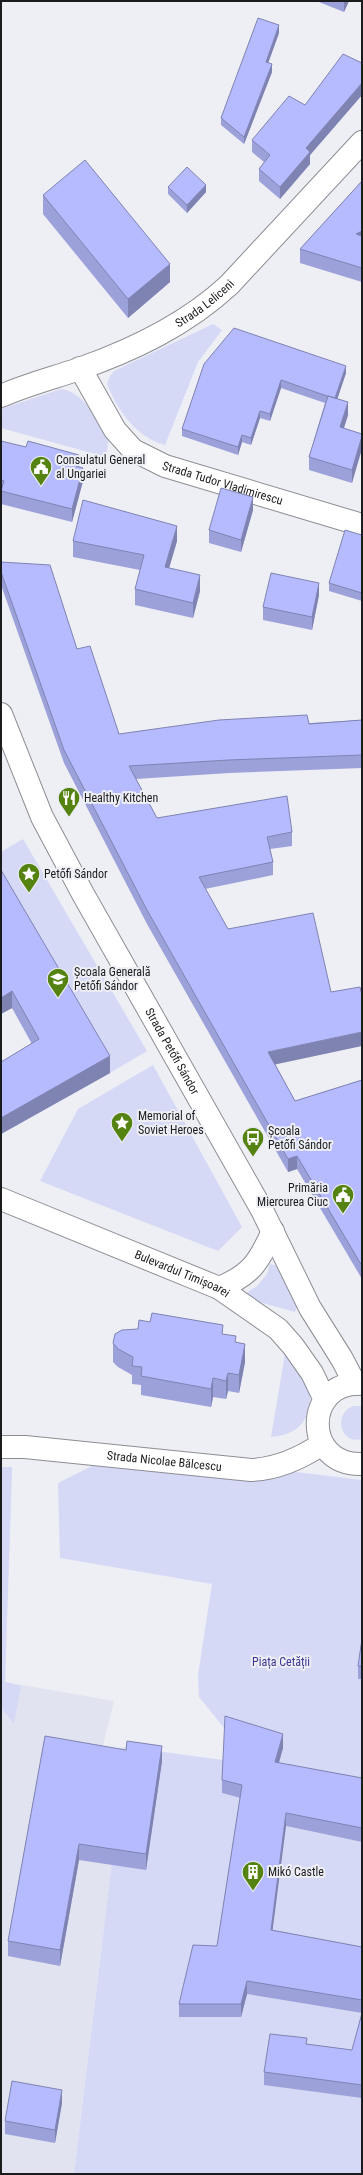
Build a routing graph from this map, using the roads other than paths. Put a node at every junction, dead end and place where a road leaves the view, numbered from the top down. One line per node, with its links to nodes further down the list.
1 (362, 142): 2 (street, Strada Leliceni)
2 (80, 368): 3 (street, Strada Leliceni); 4 (street, Strada Tudor Vladimirescu)
3 (1, 396)
4 (362, 525)
5 (1, 714): 7 (street, Strada Petőfi Sándor)
6 (1, 1199): 8 (street, Bulevardul Timișoarei)
7 (273, 1231): 8 (street); 9 (street, Strada Petőfi Sándor)
8 (219, 1288): 10 (street, Bulevardul Timișoarei)
9 (358, 1384): 10 (street)
10 (325, 1400): 11 (street)
11 (322, 1444): 12 (street, Strada Nicolae Bălcescu); 13 (street)
12 (1, 1447)
13 (362, 1464)

